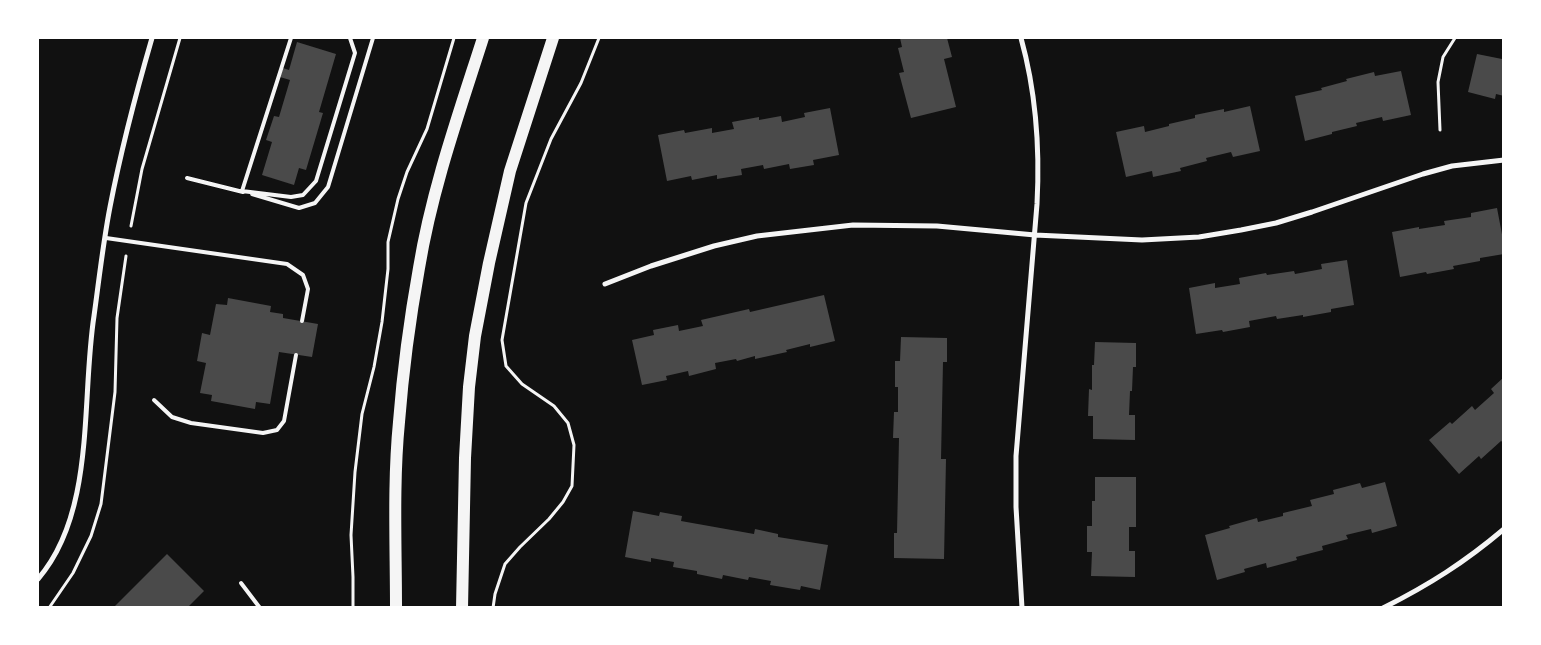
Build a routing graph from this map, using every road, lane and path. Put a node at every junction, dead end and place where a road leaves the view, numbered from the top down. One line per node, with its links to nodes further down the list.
1 (152, 38): 17 (street)
2 (180, 38): 18 (path)
3 (291, 38): 15 (lane)
4 (350, 38): 15 (lane)
5 (374, 38): 15 (lane)
6 (454, 38): 28 (path)
7 (483, 38): 29 (main road)
8 (552, 38): 30 (main road)
9 (599, 38): 31 (path)
10 (1021, 38): 16 (street)
11 (1455, 38): 12 (path)
12 (1440, 130)
13 (1504, 160): 16 (street)
14 (187, 178): 15 (lane)
15 (242, 191)
16 (1035, 235): 19 (street); 32 (street)
17 (106, 238): 18 (lane); 24 (street)
18 (128, 241): 20 (lane); 26 (path)
19 (605, 284)
20 (302, 321)
21 (296, 355): 22 (lane)
22 (154, 400)
23 (1504, 529): 33 (street)
24 (38, 579)
25 (241, 583): 27 (lane)
26 (49, 608)
27 (260, 608)
28 (353, 608)
29 (396, 608)
30 (462, 608)
31 (493, 608)
32 (1022, 608)
33 (1383, 608)

